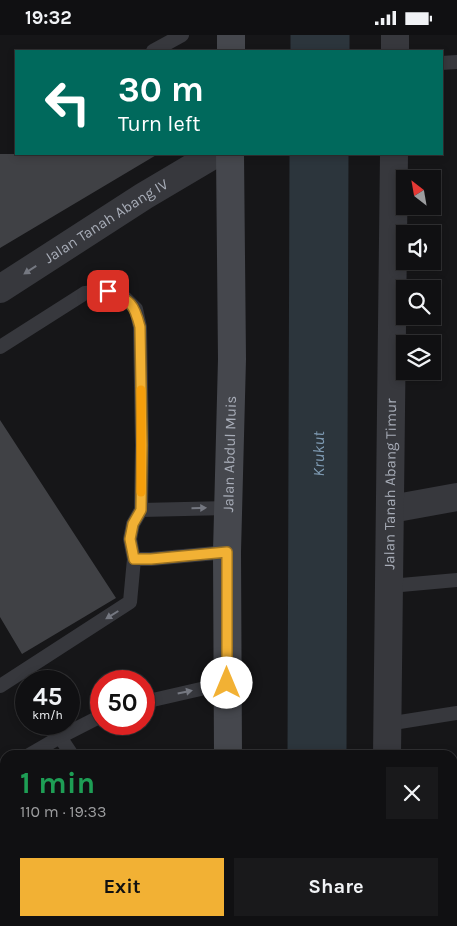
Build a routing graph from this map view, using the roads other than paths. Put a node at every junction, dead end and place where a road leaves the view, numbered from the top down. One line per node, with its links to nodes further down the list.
1 (182, 35): 4 (lane)
2 (231, 35): 5 (main road)
3 (395, 35): 6 (street)
4 (155, 50)
5 (231, 50)
6 (395, 50)
7 (457, 62): 8 (lane)
8 (443, 63)
9 (212, 155): 12 (street, Jalan Tanah Abang IV, one-way to 12)
10 (230, 155): 15 (main road, Jalan Abdul Muis)
11 (394, 155): 16 (street, Jalan Tanah Abang Timur)
12 (0, 289)
13 (0, 347): 17 (lane)
14 (457, 497): 16 (street)
15 (228, 508): 17 (lane, one-way to 15); 18 (main road, Jalan Abdul Muis)
16 (391, 509): 21 (street, Jalan Tanah Abang Timur)
17 (141, 510): 19 (lane)
18 (227, 552): 19 (lane); 22 (main road, Jalan Abdul Muis)
19 (134, 559): 23 (lane, one-way to 23)
20 (457, 580): 21 (lane)
21 (390, 586): 27 (street, Jalan Tanah Abang Timur)
22 (227, 683): 24 (lane, one-way to 22); 31 (main road, Jalan Abdul Muis)
23 (0, 686)
24 (155, 699)
25 (457, 713): 27 (lane)
26 (90, 722): 28 (lane)
27 (387, 724): 32 (street, Jalan Tanah Abang Timur)
28 (60, 737): 29 (lane); 30 (lane)
29 (38, 750)
30 (69, 750)
31 (228, 750)
32 (387, 750)

